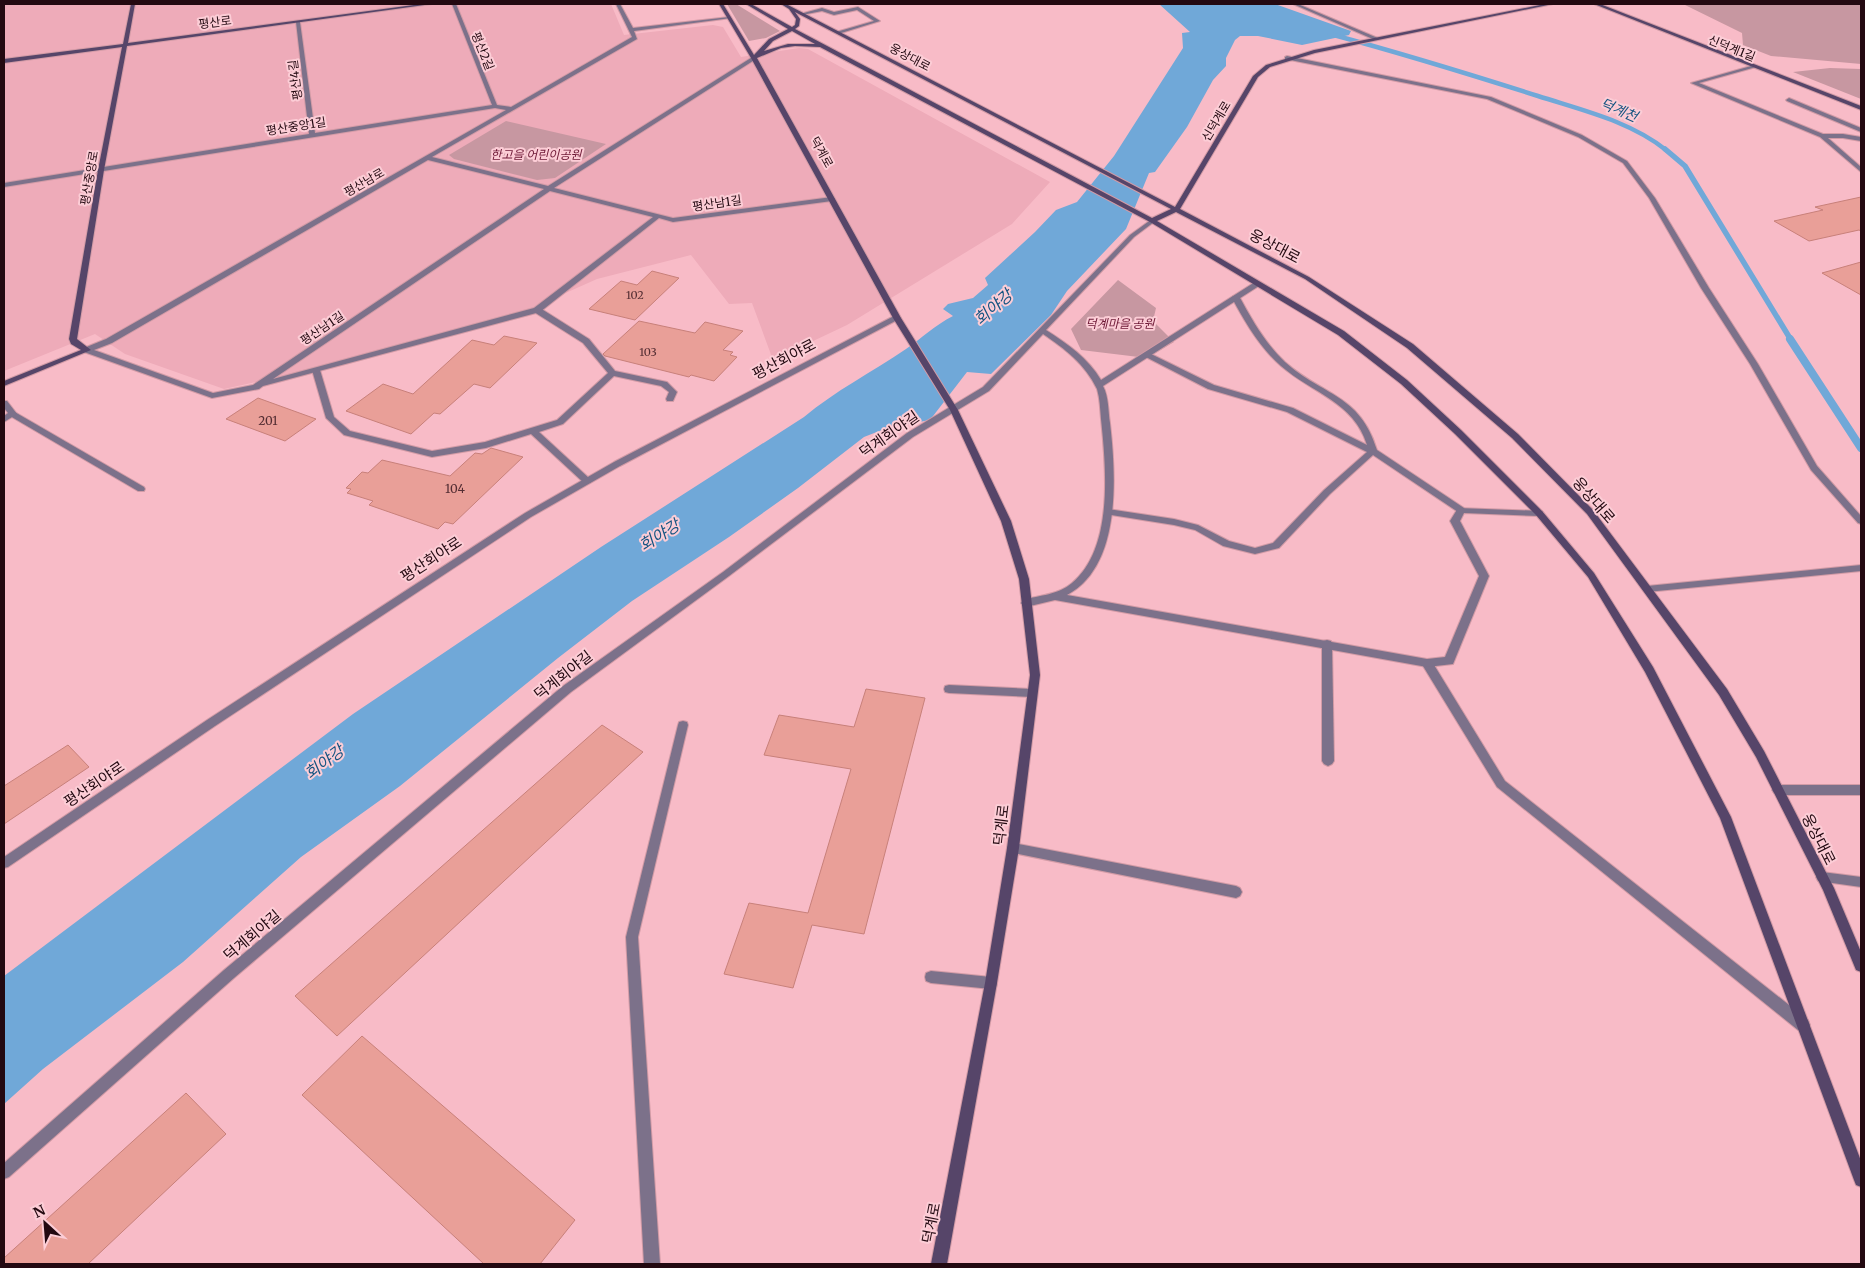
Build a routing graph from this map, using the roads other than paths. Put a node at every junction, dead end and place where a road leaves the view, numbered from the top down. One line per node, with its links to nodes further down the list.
1 (133, 4): 19 (street, 평산중앙로)
2 (430, 4): 14 (street, 평산로)
3 (454, 4): 26 (street, 평산2길)
4 (618, 4): 15 (street)
5 (721, 4): 13 (street, 덕계로)
6 (748, 4): 16 (street)
7 (783, 4): 11 (street, 웅상대로)
8 (1294, 4): 18 (street)
9 (1551, 4): 18 (street)
10 (1596, 4): 24 (street, 신덕계1길)
11 (790, 8): 12 (street, 웅상대로); 16 (street)
12 (802, 14): 17 (street, 웅상대로); 17 (street)
13 (729, 18): 15 (street); 21 (street, 덕계로)
14 (298, 22): 19 (street, 평산로); 31 (street, 평산4길)
15 (631, 30): 28 (street, 평산남로)
16 (793, 30): 20 (street); 21 (street)
17 (838, 33): 41 (street, 웅상대로)
18 (1377, 39): 22 (street, 신덕계로)
19 (126, 44): 23 (street, 평산로); 36 (street, 평산중앙로)
20 (822, 46): 21 (street); 43 (street)
21 (754, 58): 39 (street, 평산남1길); 40 (street, 덕계로)
22 (1287, 58): 41 (street, 신덕계로); 68 (street)
23 (4, 61)
24 (1753, 67): 27 (street, 신덕계1길); 32 (street)
25 (1789, 100): 29 (street)
26 (495, 106): 28 (street, 평산중앙1길); 31 (street, 평산중앙1길)
27 (1861, 108)
28 (511, 109): 35 (street, 평산남로)
29 (1851, 126): 30 (street); 33 (street)
30 (1861, 130)
31 (312, 135): 36 (street, 평산중앙1길)
32 (1822, 136): 33 (street); 37 (street)
33 (1843, 136): 34 (street)
34 (1861, 139)
35 (428, 158): 39 (street, 평산남1길); 49 (street, 평산남로)
36 (101, 170): 38 (street, 평산중앙1길); 49 (street, 평산중앙로)
37 (1861, 170)
38 (4, 185)
39 (548, 189): 42 (street, 평산남1길); 55 (street, 평산남1길)
40 (832, 199): 42 (street, 평산남1길); 47 (street, 덕계로)
41 (1177, 209): 43 (street); 70 (street, 웅상대로)
42 (657, 217): 46 (street)
43 (1152, 221): 44 (street); 48 (street, 덕계회야길)
44 (1258, 284): 45 (street); 67 (street)
45 (1236, 298): 50 (street); 62 (street)
46 (537, 310): 51 (street); 52 (street)
47 (899, 322): 58 (street, 덕계로); 63 (street, 평산회야로)
48 (1043, 331): 54 (street); 58 (street, 덕계회야길)
49 (87, 350): 53 (street, 평산남로); 55 (street, 평산남1길)
50 (1146, 355): 54 (street); 62 (street)
51 (316, 370): 55 (street); 61 (street)
52 (612, 373): 56 (street); 61 (street)
53 (4, 384)
54 (1099, 385): 66 (street)
55 (256, 387)
56 (670, 399)
57 (4, 403): 59 (street)
58 (951, 405): 72 (street, 덕계로); 90 (street, 덕계회야길)
59 (13, 414): 60 (street); 64 (street)
60 (4, 419)
61 (534, 431): 63 (street)
62 (1372, 451): 65 (street); 66 (street)
63 (587, 481): 82 (street, 평산회야로)
64 (142, 489)
65 (1461, 510): 67 (street); 74 (street)
66 (1108, 512): 71 (street)
67 (1539, 513): 89 (street)
68 (1861, 521)
69 (1861, 568): 70 (street)
70 (1647, 589): 79 (street, 웅상대로)
71 (1058, 597): 72 (street); 73 (street)
72 (1026, 604): 76 (street, 덕계로)
73 (1327, 644): 74 (street); 78 (street)
74 (1428, 663): 89 (street)
75 (949, 689): 76 (street)
76 (1032, 693): 81 (street, 덕계로)
77 (683, 725): 92 (street)
78 (1328, 761)
79 (1778, 790): 80 (street); 83 (street, 웅상대로)
80 (1861, 790)
81 (1013, 848): 85 (street); 88 (street, 덕계로)
82 (4, 863)
83 (1822, 877): 84 (street); 86 (street, 웅상대로)
84 (1861, 882)
85 (1236, 892)
86 (1861, 966)
87 (931, 977): 88 (street)
88 (991, 984): 93 (street, 덕계로)
89 (1803, 1025): 91 (street)
90 (4, 1172)
91 (1861, 1180)
92 (652, 1264)
93 (939, 1264)

